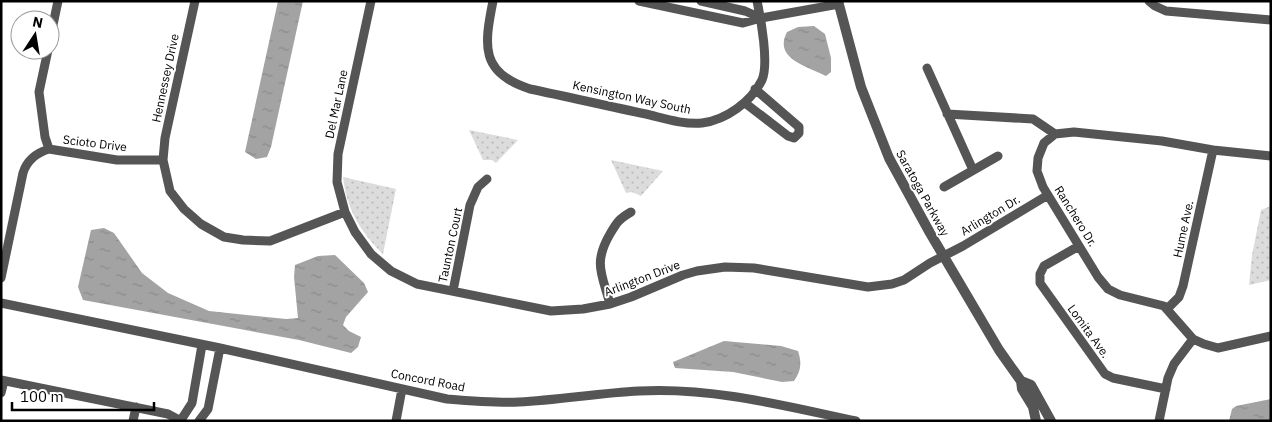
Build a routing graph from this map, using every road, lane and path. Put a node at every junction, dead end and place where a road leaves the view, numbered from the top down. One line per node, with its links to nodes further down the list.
1 (195, 1): 21 (street, Hennessey Drive)
2 (371, 1): 26 (street, Del Mar Lane)
3 (493, 1): 14 (street, Kensington Way South)
4 (639, 1): 9 (street)
5 (700, 1): 9 (street)
6 (757, 1): 9 (street, Kensington Way South)
7 (1149, 1): 10 (street)
8 (839, 3): 9 (street); 29 (street, Saratoga Parkway)
9 (761, 18): 13 (street, Kensington Way South)
10 (1271, 20)
11 (46, 60): 17 (street)
12 (927, 68): 15 (street)
13 (755, 89): 14 (street, Kensington Way South); 14 (street)
14 (745, 103)
15 (948, 114): 16 (street); 22 (street)
16 (1055, 134): 18 (street); 25 (street, Ranchero Dr.)
17 (49, 149): 21 (street, Scioto Drive); 30 (street, Scioto Drive)
18 (1213, 150): 20 (street); 34 (street, Hume Ave.)
19 (998, 156): 22 (street)
20 (1271, 156)
21 (163, 160): 26 (street, Hennessey Drive)
22 (973, 170): 24 (street)
23 (487, 179): 31 (street, Taunton Court)
24 (944, 187)
25 (1048, 195): 28 (street, Ranchero Dr.); 29 (street, Arlington Dr.)
26 (344, 212): 31 (street, Arlington Drive)
27 (631, 212): 33 (street)
28 (1079, 246): 34 (street, Ranchero Dr.); 42 (street, Lomita Ave.)
29 (944, 255): 33 (street, Arlington Drive); 40 (street, Saratoga Parkway)
30 (1, 278)
31 (453, 292): 33 (street, Arlington Drive)
32 (1, 303): 37 (street, Concord Road)
33 (610, 304)
34 (1167, 309): 36 (street, Ranchero Dr.)
35 (1271, 336): 36 (street, Ranchero Dr.)
36 (1193, 339): 42 (street)
37 (202, 344): 38 (street, Concord Road); 45 (street)
38 (220, 348): 41 (street, Concord Road); 47 (street)
39 (2, 380): 43 (street); 44 (street)
40 (1021, 381): 50 (street, Saratoga Parkway); 51 (street, Saratoga Parkway)
41 (402, 389): 48 (street); 49 (street, Concord Road)
42 (1166, 389): 52 (street)
43 (1, 392)
44 (136, 407): 45 (street); 46 (street)
45 (181, 420)
46 (133, 421)
47 (199, 421)
48 (396, 421)
49 (856, 421)
50 (1036, 421)
51 (1051, 421)
52 (1159, 421)

